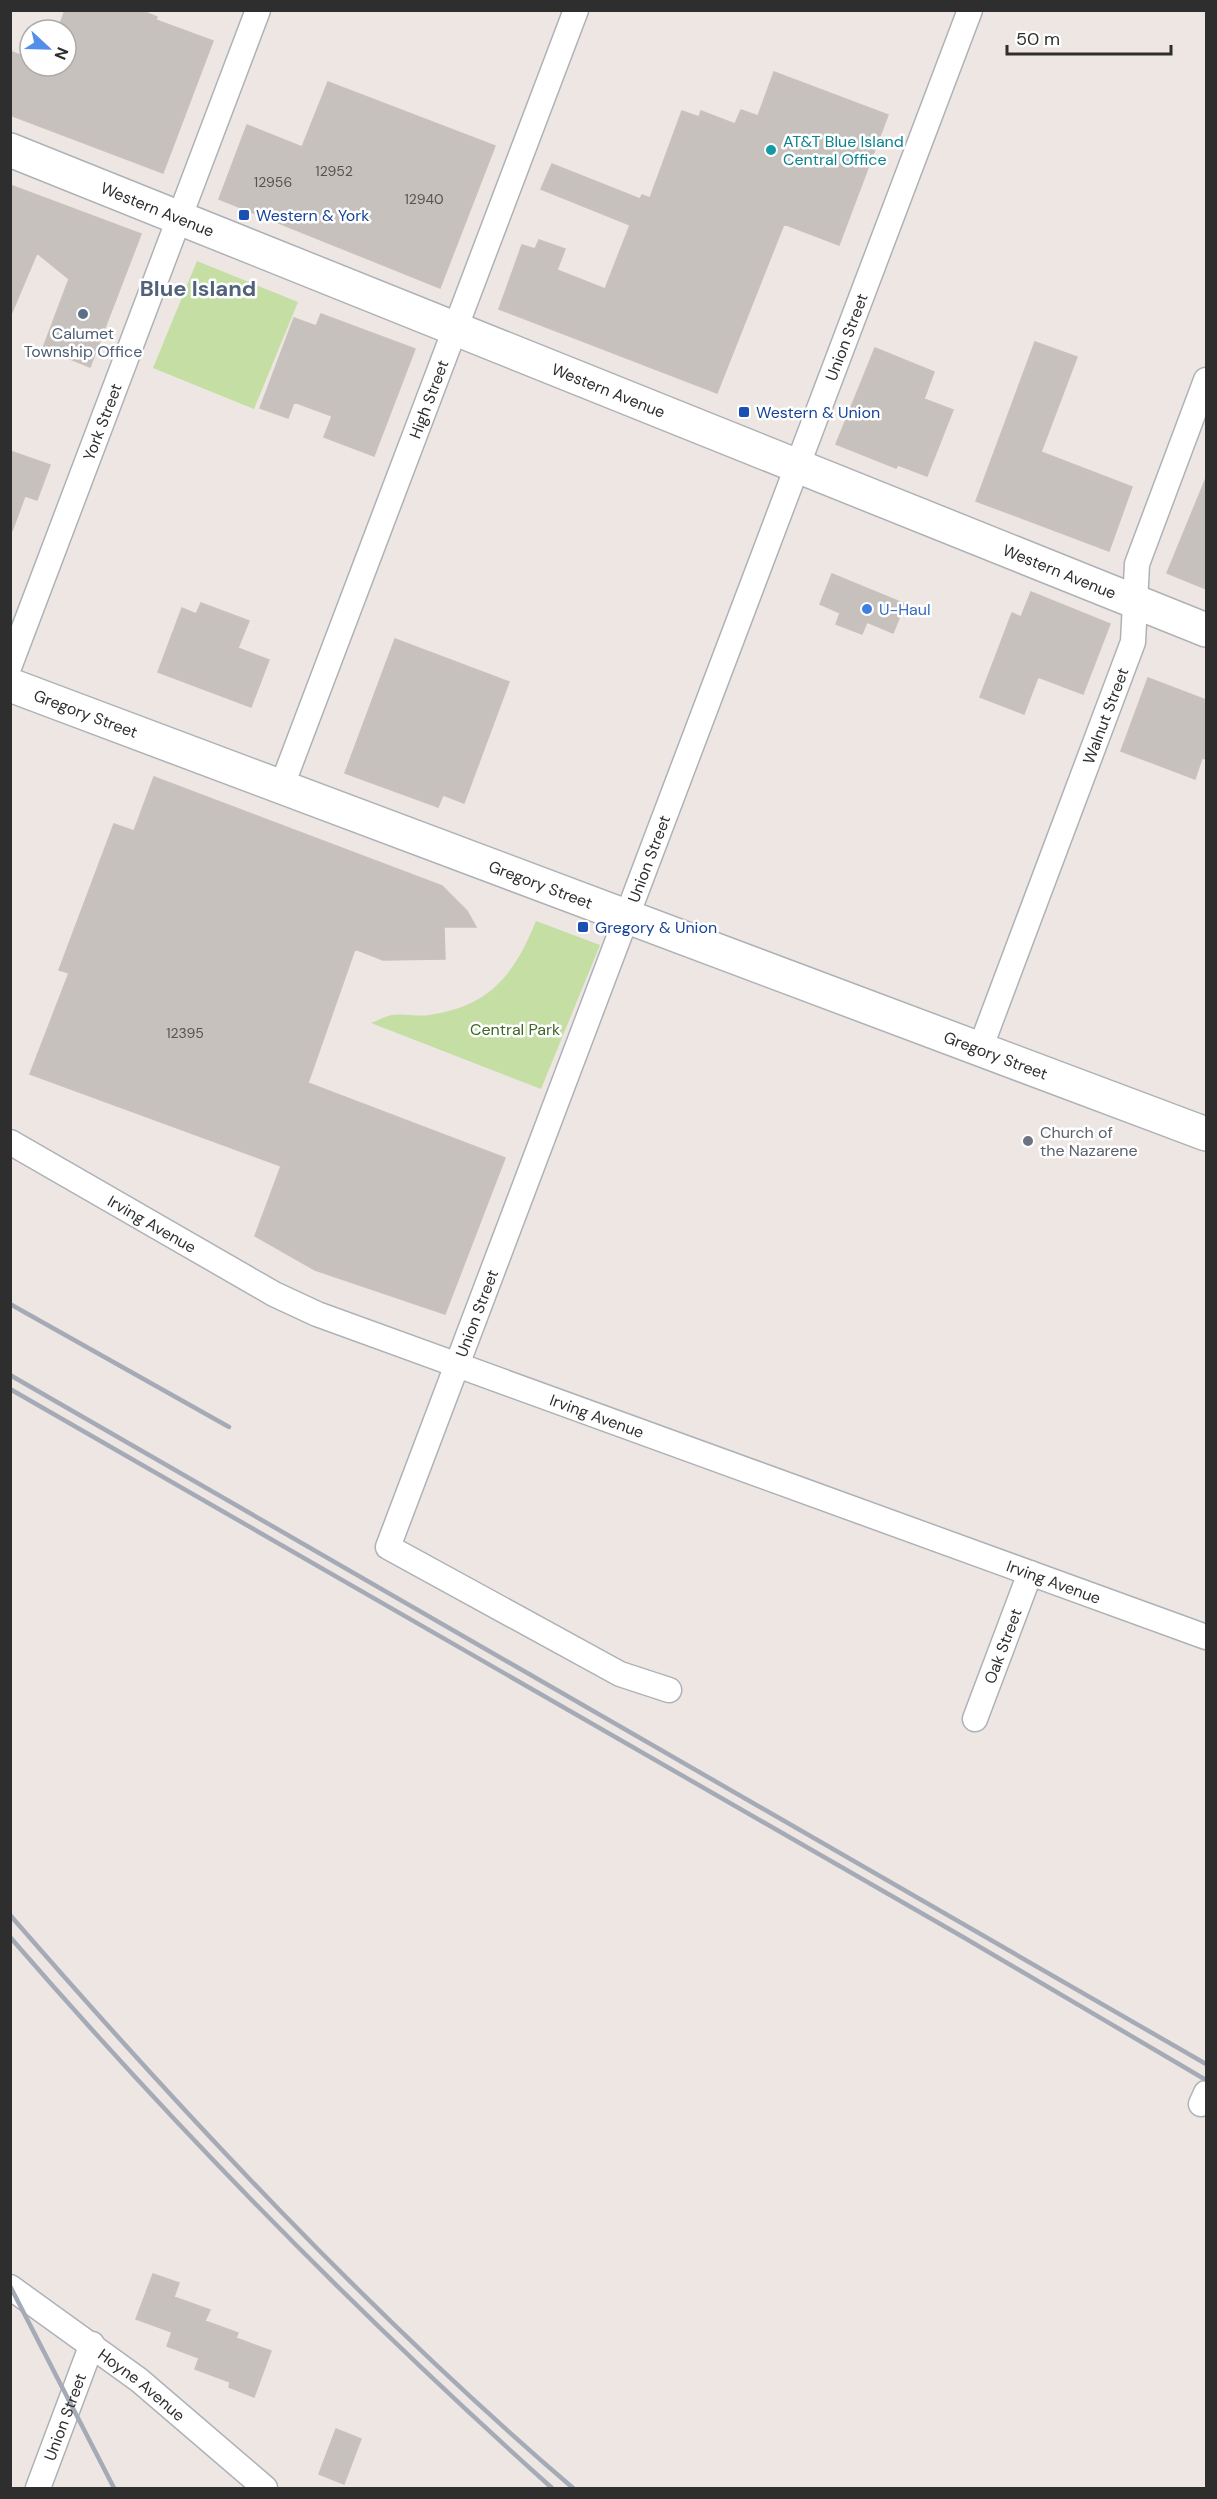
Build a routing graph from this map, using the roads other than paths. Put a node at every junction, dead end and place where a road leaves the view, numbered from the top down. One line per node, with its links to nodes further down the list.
1 (258, 10): 5 (street, York Street)
2 (576, 10): 6 (street, High Street)
3 (970, 10): 8 (street, Union Street)
4 (10, 150): 5 (main road, Western Avenue)
5 (180, 218): 6 (main road, Western Avenue); 11 (street, York Street)
6 (455, 329): 8 (main road, Western Avenue); 13 (street, High Street)
7 (1206, 380): 9 (street, Walnut Street)
8 (799, 466): 9 (main road, Western Avenue); 14 (street, Union Street)
9 (1136, 602): 10 (main road, Western Avenue); 15 (street, Walnut Street)
10 (1206, 630)
11 (10, 665)
12 (10, 686): 13 (main road, Gregory Street)
13 (281, 788): 14 (main road, Gregory Street)
14 (627, 918): 15 (main road, Gregory Street); 18 (street, Union Street)
15 (980, 1049): 16 (main road, Gregory Street)
16 (1206, 1134)
17 (10, 1142): 18 (street, Irving Avenue)
18 (458, 1364): 19 (street, Irving Avenue); 21 (street, Union Street)
19 (1030, 1573): 20 (street, Irving Avenue); 22 (street, Oak Street)
20 (1206, 1637)
21 (669, 1690)
22 (975, 1719)
23 (10, 2287): 24 (street, Hoyne Avenue)
24 (92, 2344): 25 (street, Union Street); 26 (street, Hoyne Avenue)
25 (38, 2488)
26 (265, 2488)

